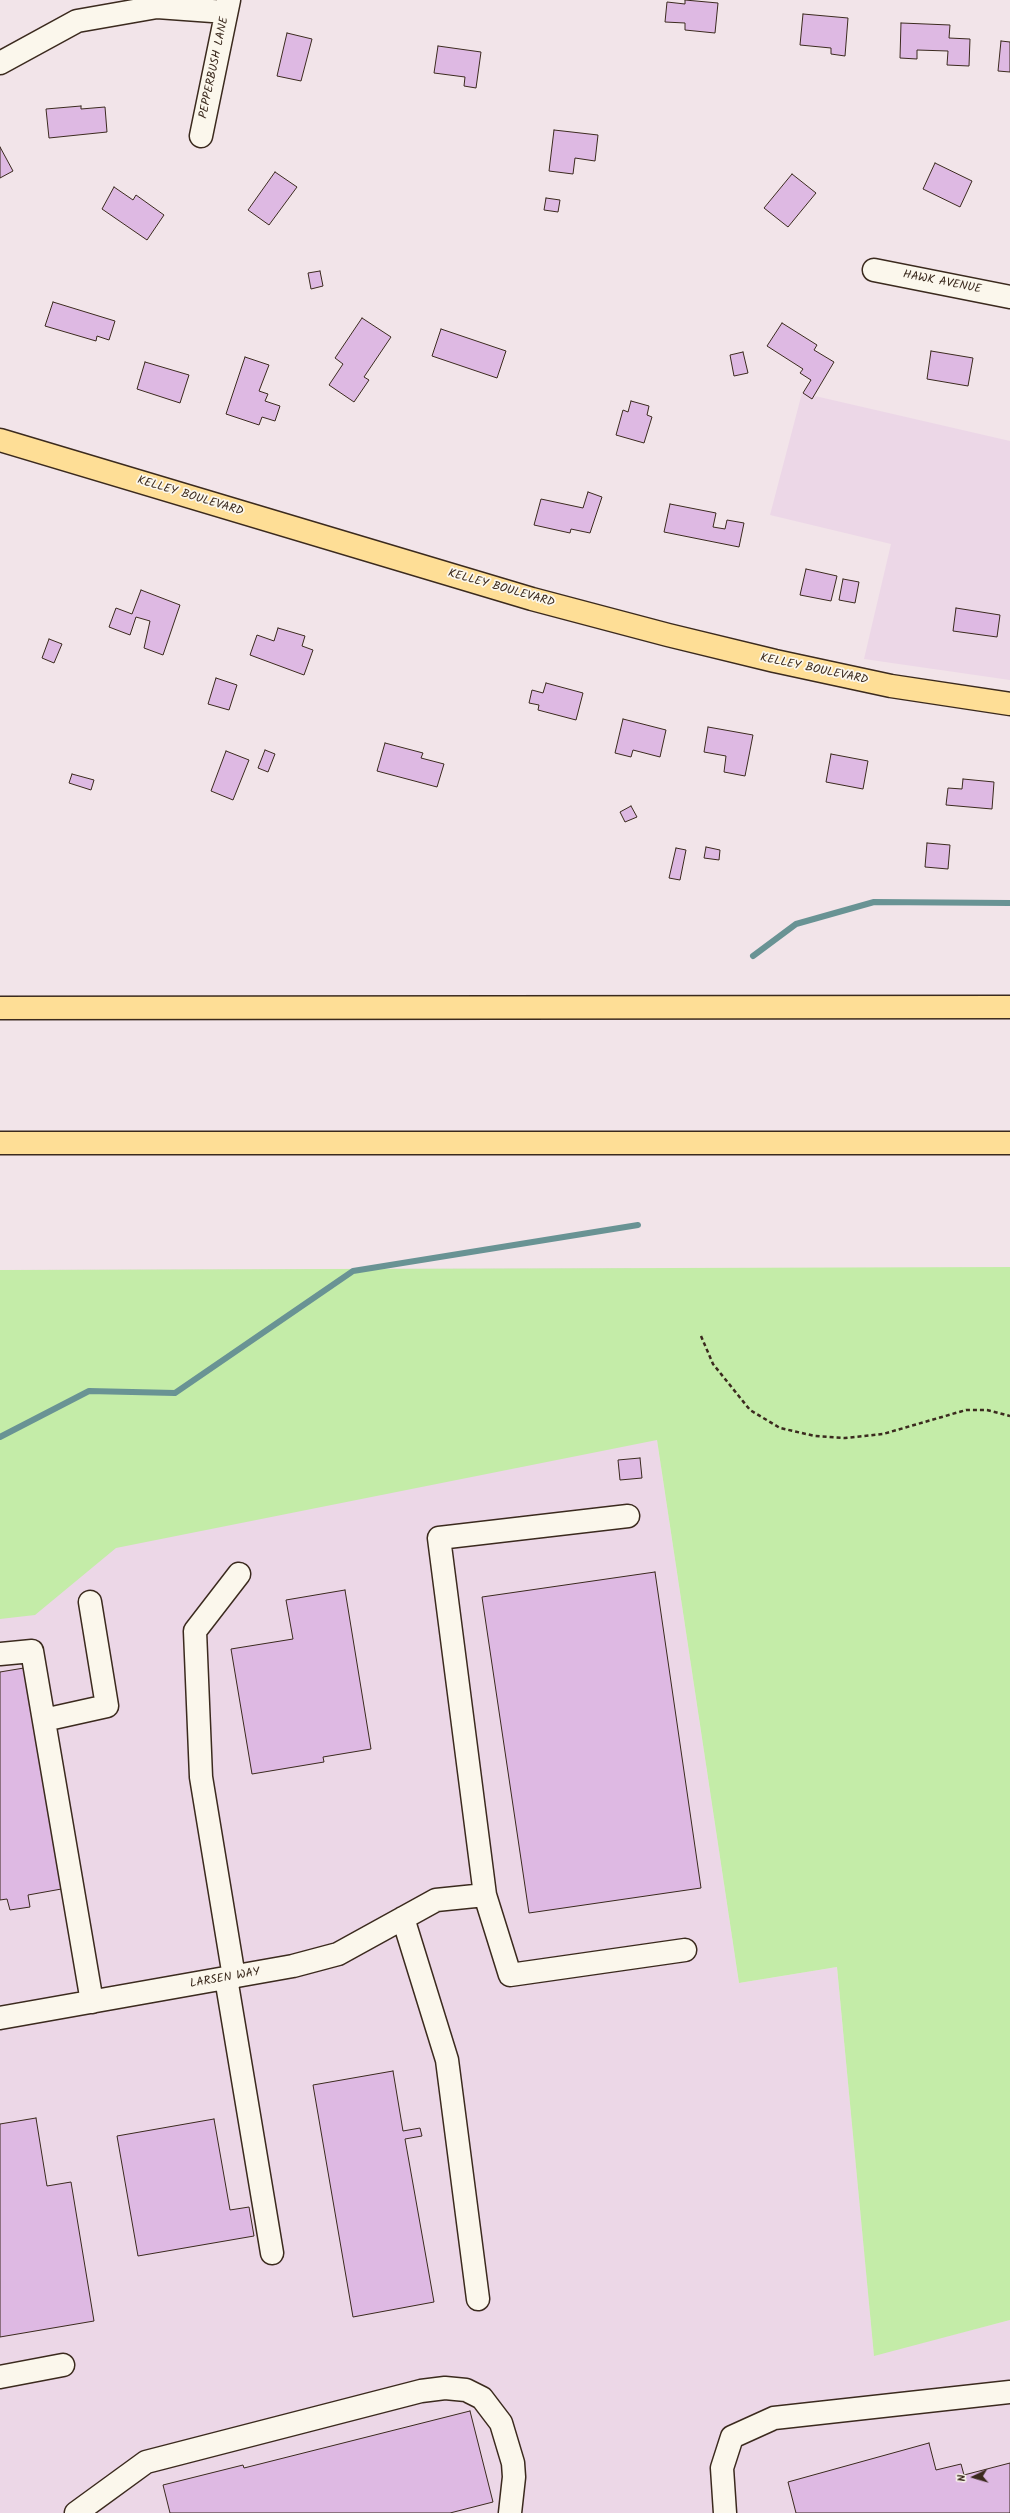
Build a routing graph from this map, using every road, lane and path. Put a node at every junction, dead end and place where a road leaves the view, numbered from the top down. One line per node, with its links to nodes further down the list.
1 (228, 6): 2 (street); 3 (street, PEPPERBUSH LANE)
2 (0, 63)
3 (201, 136)
4 (874, 270): 5 (street, HAWK AVENUE)
5 (1010, 297)
6 (0, 440): 7 (main road, KELLEY BOULEVARD)
7 (1010, 704)
8 (0, 1008): 9 (main road)
9 (1010, 1008)
10 (0, 1143): 11 (main road)
11 (1010, 1143)
12 (700, 1336): 13 (path)
13 (1010, 1416)
14 (628, 1516): 19 (street)
15 (239, 1574): 22 (street)
16 (90, 1602): 18 (street)
17 (0, 1654): 18 (street)
18 (44, 1720): 23 (street)
19 (485, 1894): 20 (street, LARSEN WAY); 21 (street)
20 (403, 1918): 22 (street, LARSEN WAY); 26 (street)
21 (685, 1950)
22 (230, 1978): 23 (street, LARSEN WAY); 25 (street)
23 (92, 2002): 24 (street, LARSEN WAY)
24 (0, 2018)
25 (272, 2253)
26 (478, 2299)
27 (63, 2365): 28 (street)
28 (0, 2377)
29 (1010, 2392): 32 (street)
30 (76, 2513): 31 (street)
31 (510, 2513)
32 (725, 2513)

